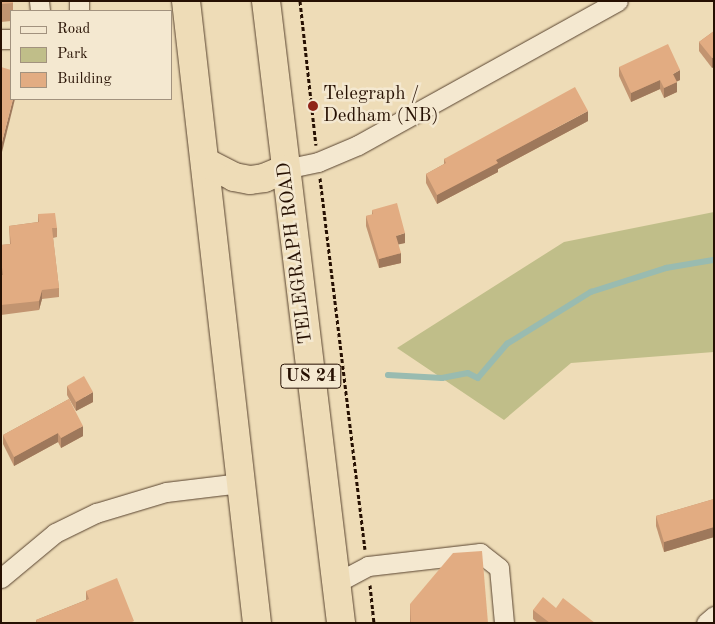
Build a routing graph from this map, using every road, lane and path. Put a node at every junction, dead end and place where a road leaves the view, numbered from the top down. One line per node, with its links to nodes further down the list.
1 (186, 1): 6 (highway)
2 (266, 1): 7 (highway, TELEGRAPH ROAD / US 24)
3 (300, 1): 5 (path)
4 (618, 1): 7 (street)
5 (316, 136)
6 (205, 162): 7 (highway); 9 (highway)
7 (285, 168): 12 (highway, TELEGRAPH ROAD / US 24)
8 (321, 185): 10 (path)
9 (240, 483): 11 (street); 14 (highway)
10 (368, 566): 12 (street); 16 (path); 17 (street)
11 (1, 578)
12 (336, 583): 15 (highway, TELEGRAPH ROAD / US 24)
13 (714, 616): 18 (street)
14 (256, 623)
15 (341, 623)
16 (374, 623)
17 (504, 623)
18 (706, 623)

